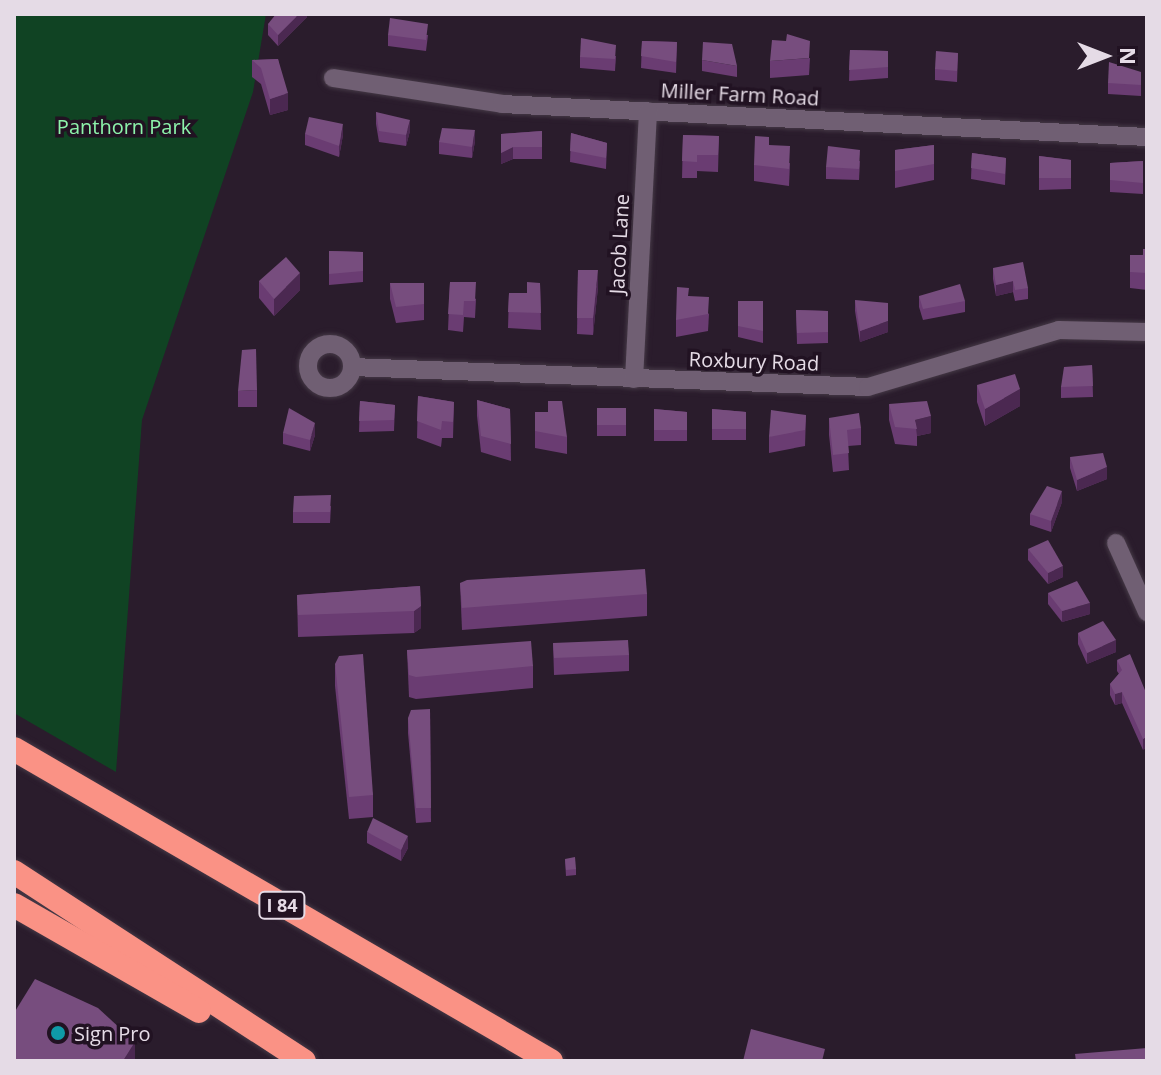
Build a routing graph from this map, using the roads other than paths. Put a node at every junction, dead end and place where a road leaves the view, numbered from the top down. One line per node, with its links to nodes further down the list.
1 (333, 78): 2 (street, Miller Farm Road)
2 (648, 111): 3 (street, Miller Farm Road); 6 (street, Jacob Lane)
3 (1147, 137)
4 (1147, 332): 6 (street, Roxbury Road)
5 (352, 367): 6 (street, Roxbury Road)
6 (634, 379)
7 (1116, 543): 8 (street)
8 (1147, 612)
9 (14, 749): 12 (highway, I 84)
10 (14, 872): 14 (highway)
11 (14, 905): 13 (highway)
12 (501, 1032): 15 (highway, I 84); 16 (highway)
13 (286, 1061)
14 (304, 1061)
15 (551, 1061)
16 (562, 1061)

